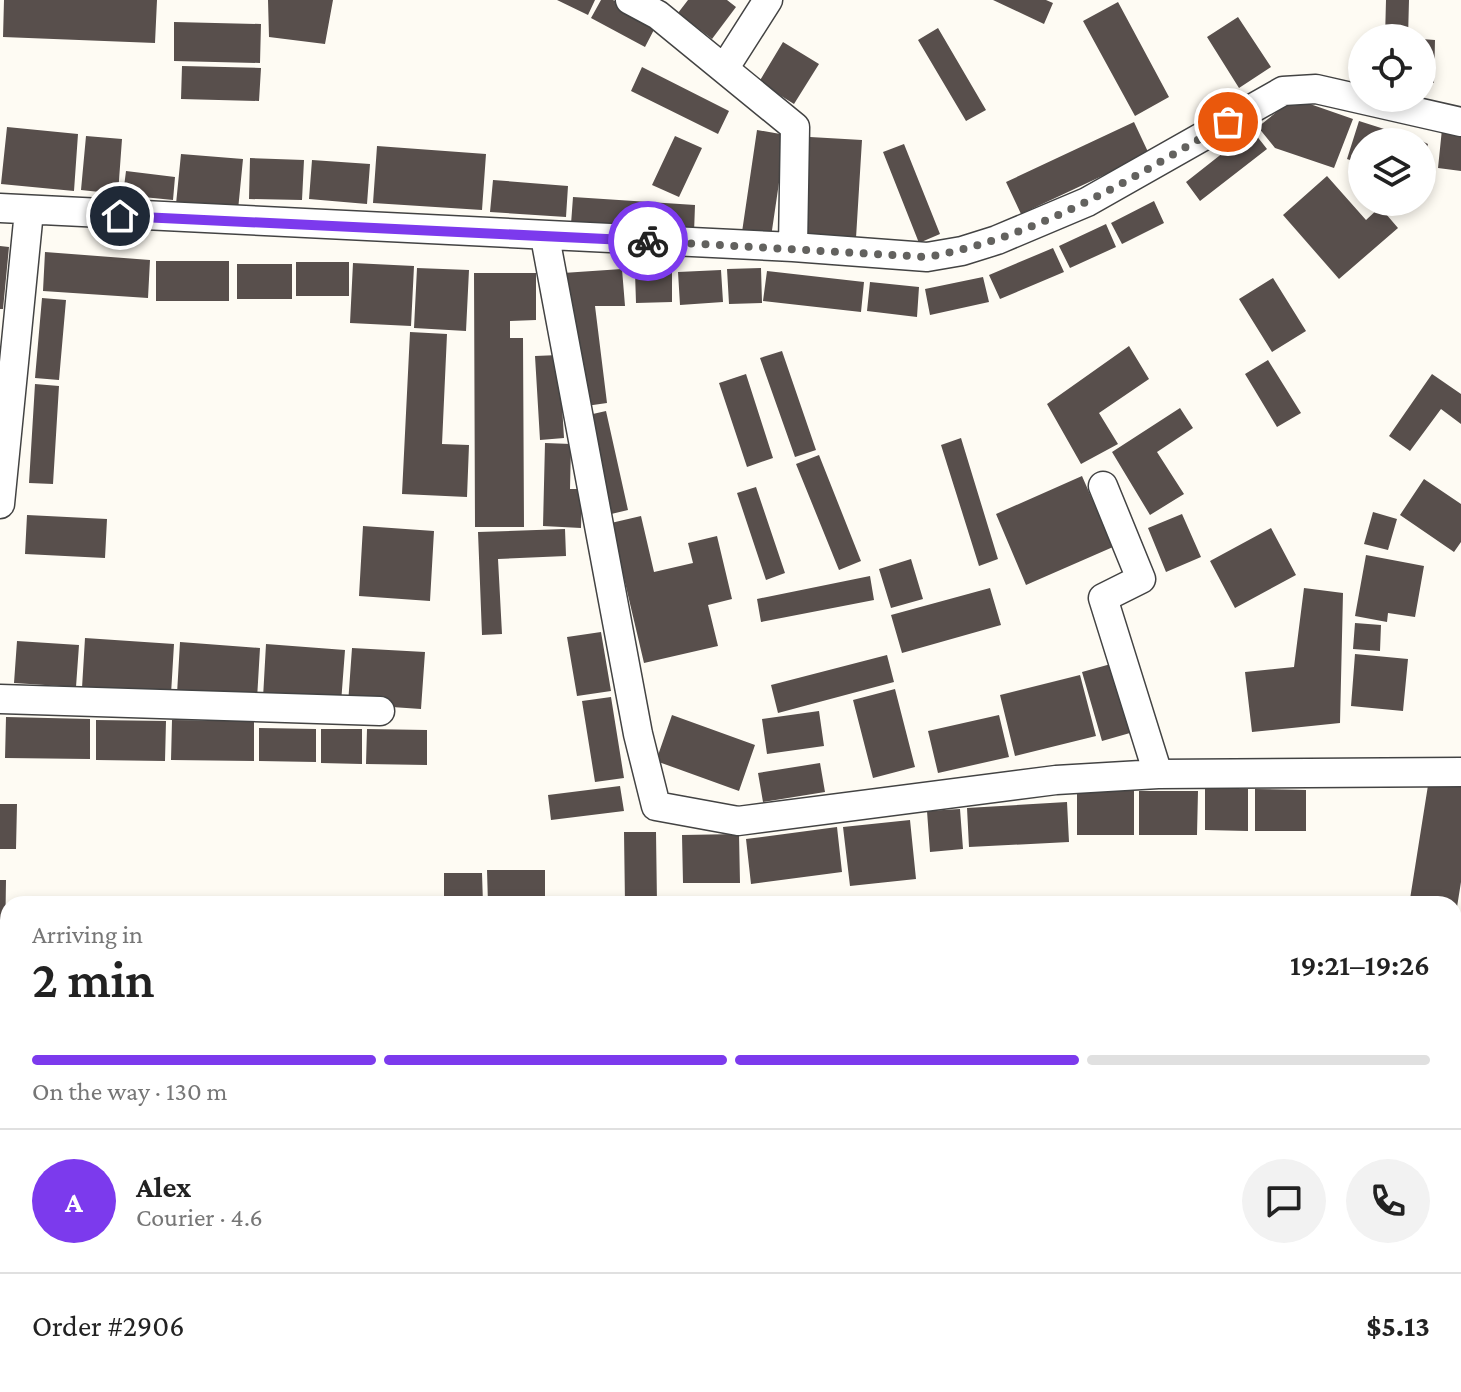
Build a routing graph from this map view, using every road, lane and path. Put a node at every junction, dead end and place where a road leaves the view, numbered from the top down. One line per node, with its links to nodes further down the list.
1 (630, 0): 3 (street)
2 (768, 0): 3 (street)
3 (724, 69): 8 (street)
4 (1461, 122): 8 (street)
5 (0, 208): 6 (street)
6 (29, 211): 7 (street); 10 (street)
7 (545, 237): 8 (street); 14 (street)
8 (793, 247)
9 (1103, 486): 14 (street)
10 (0, 504)
11 (0, 699): 12 (street)
12 (380, 711)
13 (1461, 772): 14 (street)
14 (1158, 774)

